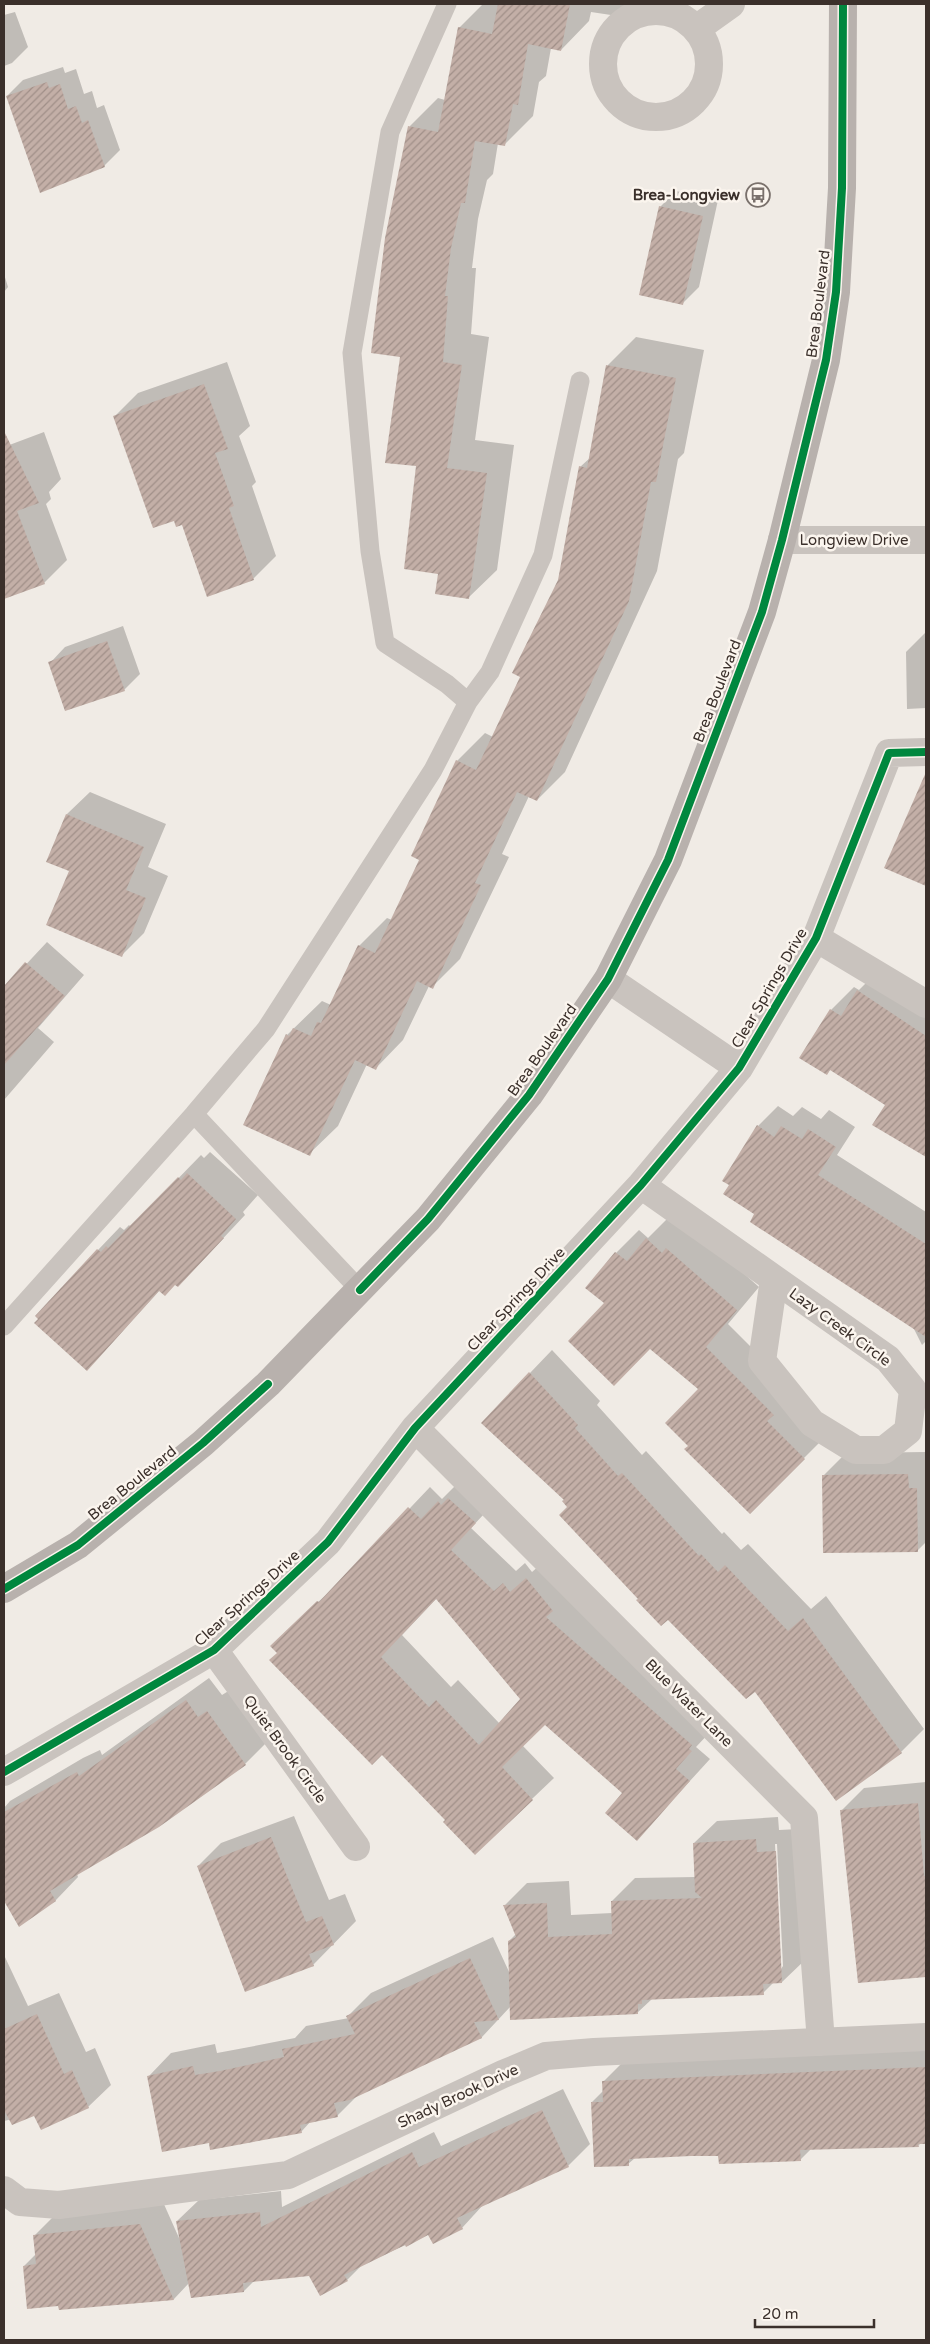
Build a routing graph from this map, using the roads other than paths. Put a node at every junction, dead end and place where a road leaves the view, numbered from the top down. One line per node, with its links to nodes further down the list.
1 (447, 4): 8 (lane)
2 (731, 4): 4 (street)
3 (843, 4): 6 (main road, Brea Boulevard)
4 (696, 29)
5 (580, 381): 8 (lane)
6 (782, 540): 7 (street, Longview Drive); 11 (main road, Brea Boulevard)
7 (926, 540)
8 (468, 702): 14 (lane)
9 (926, 752): 10 (street, Clear Springs Drive)
10 (816, 938): 12 (street); 13 (street, Clear Springs Drive)
11 (608, 979): 13 (street); 17 (main road, Brea Boulevard)
12 (926, 1004)
13 (739, 1068): 15 (street, Clear Springs Drive)
14 (194, 1114): 17 (lane); 18 (lane)
15 (641, 1184): 16 (street, Lazy Creek Circle); 19 (street, Clear Springs Drive)
16 (774, 1278): 16 (street, Lazy Creek Circle)
17 (360, 1290): 20 (main road, Brea Boulevard)
18 (4, 1326)
19 (415, 1428): 21 (street, Clear Springs Drive); 25 (street, Blue Water Lane)
20 (4, 1589)
21 (214, 1650): 22 (street, Clear Springs Drive); 23 (street, Quiet Brook Circle)
22 (4, 1772)
23 (356, 1847)
24 (926, 2037): 25 (street, Shady Brook Drive)
25 (821, 2042): 26 (street, Shady Brook Drive)
26 (4, 2190)

